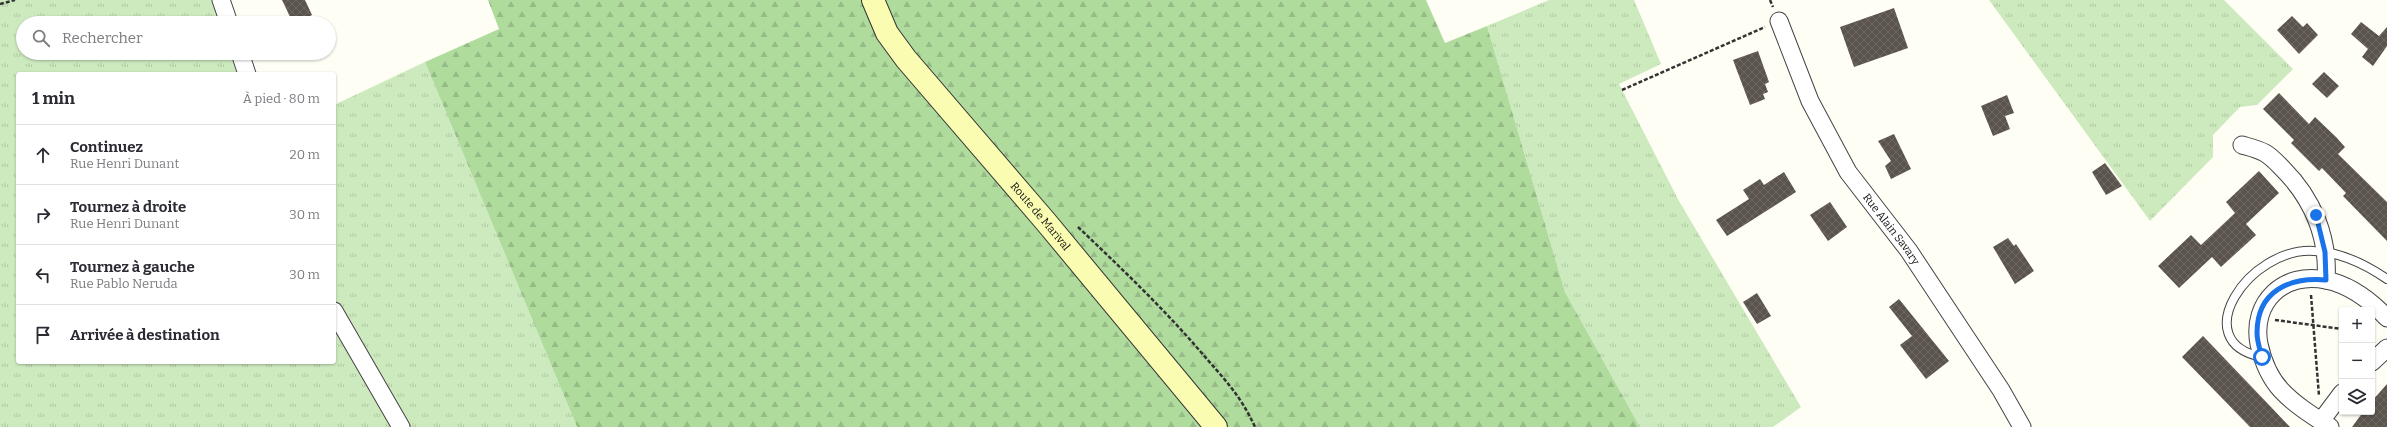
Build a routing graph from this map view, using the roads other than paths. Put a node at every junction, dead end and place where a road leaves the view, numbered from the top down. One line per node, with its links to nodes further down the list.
1 (221, 0): 3 (street)
2 (873, 0): 19 (main road, Route de Marival)
3 (227, 16)
4 (1779, 21): 20 (street, Rue Alain Savary)
5 (242, 60): 6 (street)
6 (246, 72)
7 (2242, 145): 8 (street)
8 (2325, 252): 9 (street); 10 (lane); 14 (lane)
9 (2318, 279): 12 (street); 14 (street)
10 (2387, 279)
11 (336, 314): 18 (street)
12 (2387, 318)
13 (2387, 348): 15 (street)
14 (2262, 357): 17 (street)
15 (2375, 359)
16 (2339, 398): 17 (street)
17 (2325, 424)
18 (401, 427)
19 (1216, 427)
20 (2022, 427)

